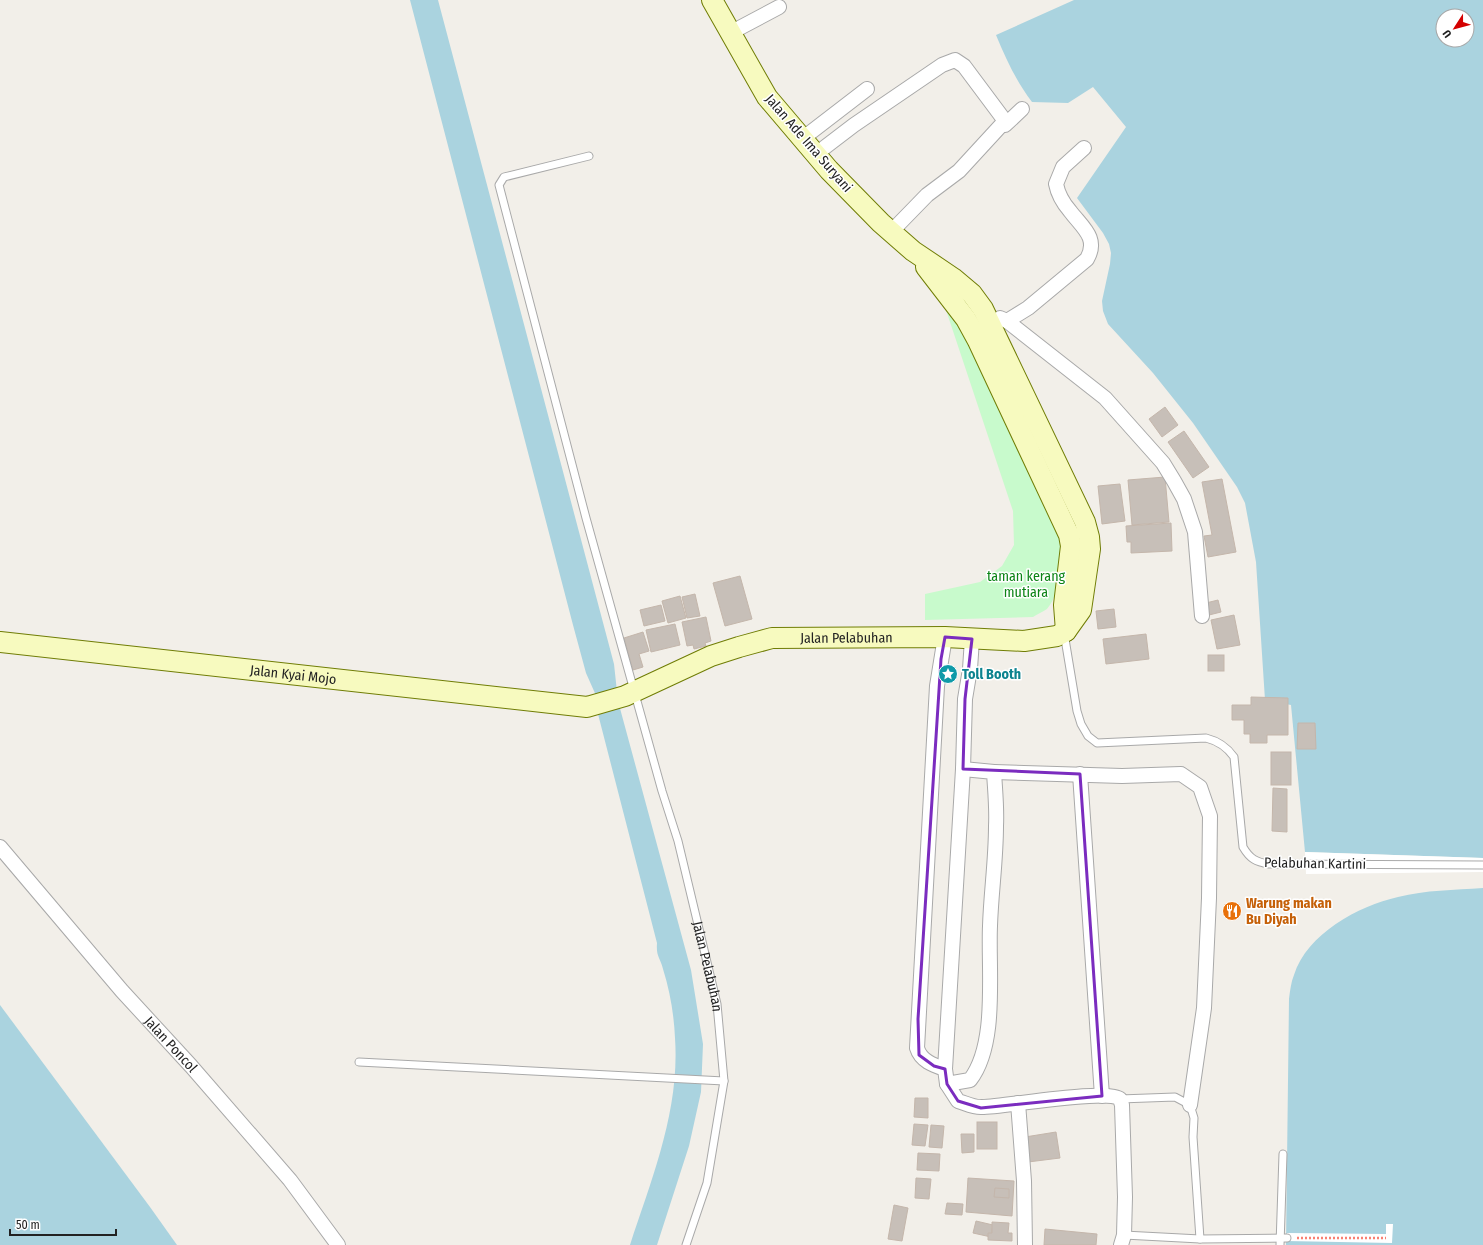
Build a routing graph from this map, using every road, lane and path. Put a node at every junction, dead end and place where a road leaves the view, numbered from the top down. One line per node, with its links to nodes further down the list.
1 (712, 0): 3 (main road, Jalan Ade Ima Suryani)
2 (779, 7): 3 (street)
3 (730, 33): 7 (main road, Jalan Ade Ima Suryani)
4 (867, 89): 7 (street)
5 (1022, 109): 6 (street)
6 (1004, 124): 9 (street); 11 (street)
7 (802, 138): 9 (main road, Jalan Ade Ima Suryani)
8 (1084, 148): 12 (street)
9 (816, 154): 11 (main road, Jalan Ade Ima Suryani)
10 (589, 156): 21 (lane)
11 (891, 232): 13 (main road, Jalan Ade Ima Suryani)
12 (1007, 321): 13 (street); 16 (street)
13 (978, 322): 14 (main road); 15 (main road)
14 (1069, 535): 15 (main road); 17 (main road)
15 (1089, 537): 17 (main road)
16 (1202, 616)
17 (1065, 632): 19 (main road, Jalan Pelabuhan); 26 (lane, Pelabuhan Kartini)
18 (945, 637): 19 (main road, Jalan Pelabuhan); 21 (main road, Jalan Pelabuhan); 28 (street)
19 (972, 639): 22 (street)
20 (0, 642): 21 (main road, Jalan Kyai Mojo)
21 (630, 694): 29 (lane, Jalan Pelabuhan)
22 (963, 769): 23 (street); 28 (street)
23 (994, 772): 24 (street); 30 (street)
24 (1080, 774): 31 (street); 34 (street)
25 (0, 847): 40 (street, Jalan Poncol)
26 (1483, 865)
27 (359, 1062): 29 (lane)
28 (945, 1069): 30 (street)
29 (724, 1081): 41 (lane, Jalan Pelabuhan)
30 (947, 1084): 33 (street)
31 (1102, 1096): 32 (street); 33 (street)
32 (1120, 1099): 34 (lane); 38 (street)
33 (1018, 1103): 42 (street)
34 (1190, 1105): 37 (lane)
35 (1283, 1154): 39 (lane)
36 (1386, 1238): 39 (path)
37 (1200, 1239): 38 (lane); 39 (lane)
38 (1123, 1240)
39 (1283, 1240)
40 (338, 1245)
41 (686, 1245)
42 (1025, 1245)

